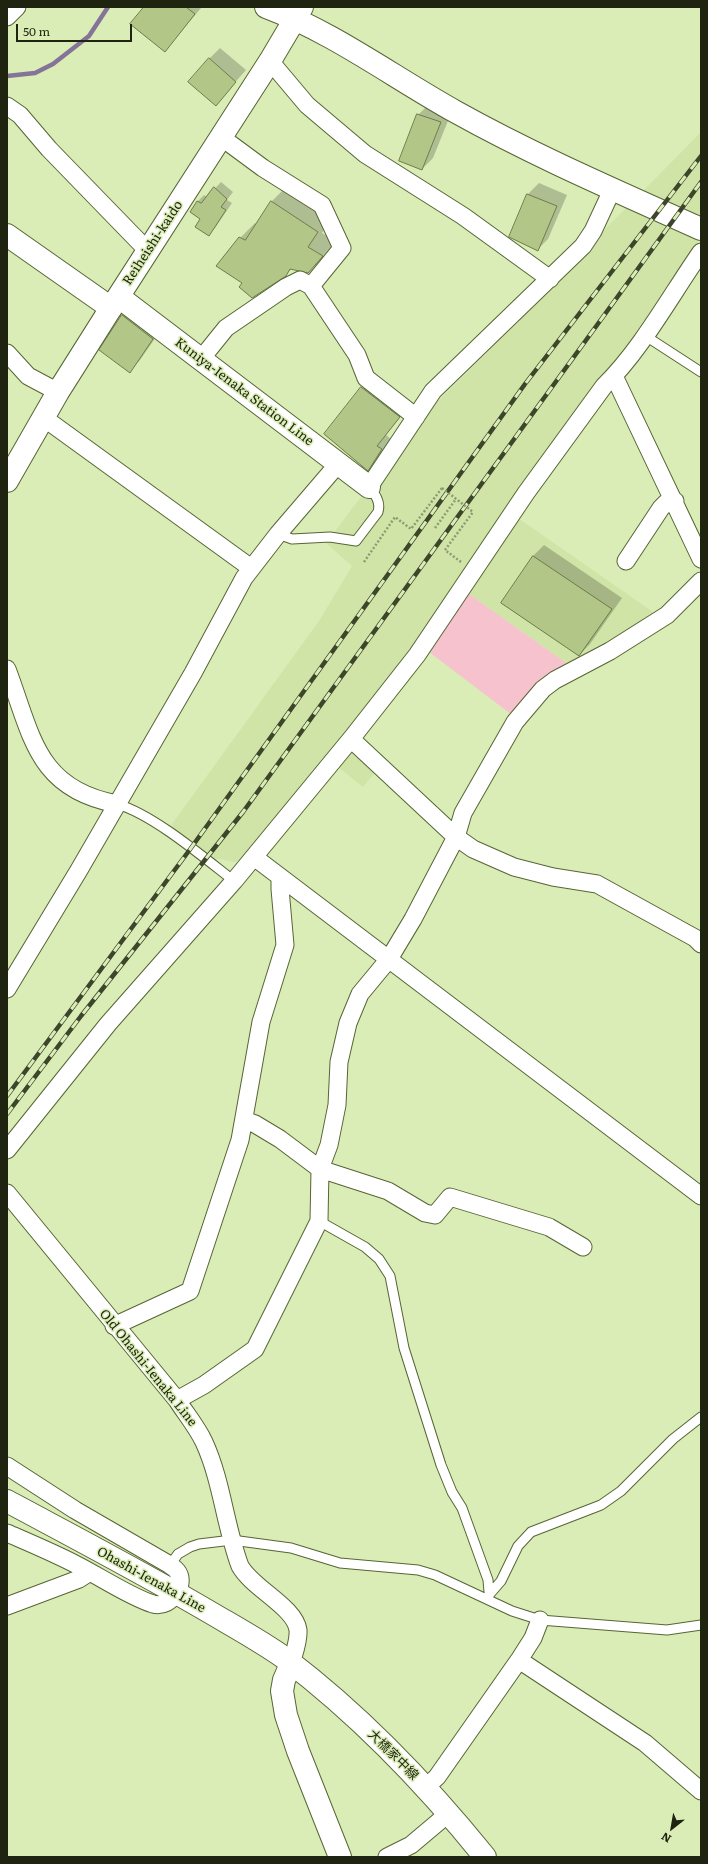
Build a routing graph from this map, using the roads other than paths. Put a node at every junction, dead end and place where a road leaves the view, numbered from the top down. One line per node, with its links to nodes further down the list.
1 (17, 7): 4 (street)
2 (266, 7): 3 (main road)
3 (299, 13): 5 (main road, Reiheishi-kaido); 8 (main road)
4 (7, 17)
5 (270, 62): 7 (main road, Reiheishi-kaido); 13 (street)
6 (7, 106): 11 (street)
7 (221, 137): 11 (main road, Reiheishi-kaido); 14 (street)
8 (612, 188): 9 (main road); 13 (street)
9 (701, 229)
10 (7, 235): 15 (main road, Kuniya-Ienaka Station Line)
11 (148, 251): 15 (main road, Reiheishi-kaido)
12 (701, 252): 16 (street)
13 (550, 279): 22 (street)
14 (311, 286): 18 (street); 22 (street)
15 (115, 302): 18 (main road, Kuniya-Ienaka Station Line); 21 (main road, Reiheishi-kaido)
16 (644, 335): 19 (lane); 20 (street)
17 (7, 353): 21 (street)
18 (201, 359): 24 (main road, Kuniya-Ienaka Station Line)
19 (701, 372)
20 (614, 376): 27 (street); 34 (street)
21 (58, 392): 23 (main road, Reiheishi-kaido)
22 (416, 417): 26 (street)
23 (44, 418): 25 (main road, Reiheishi-kaido); 31 (street)
24 (338, 464): 26 (main road, Kuniya-Ienaka Station Line); 28 (street)
25 (7, 481)
26 (369, 487): 28 (lane)
27 (674, 502): 29 (street); 30 (street)
28 (278, 534): 31 (street)
29 (701, 559)
30 (626, 561)
31 (252, 568): 35 (street)
32 (701, 581): 36 (street)
33 (7, 669): 35 (street)
34 (351, 739): 36 (street); 37 (street)
35 (117, 804): 39 (lane); 42 (street)
36 (456, 837): 40 (street); 41 (street)
37 (254, 857): 38 (street); 39 (street)
38 (280, 877): 41 (street); 43 (street)
39 (234, 881): 44 (street)
40 (701, 944)
41 (389, 959): 45 (street); 47 (street)
42 (7, 989)
43 (244, 1120): 45 (street); 50 (street)
44 (7, 1150)
45 (320, 1169): 48 (street); 49 (street)
46 (7, 1193): 50 (street, Old Ohashi-Ienaka Line)
47 (701, 1196)
48 (319, 1221): 51 (street); 60 (lane)
49 (583, 1247)
50 (114, 1326): 51 (street, Old Ohashi-Ienaka Line)
51 (176, 1400): 56 (street, Old Ohashi-Ienaka Line)
52 (701, 1417): 60 (lane)
53 (7, 1466): 57 (street)
54 (7, 1501): 59 (main road, Ohashi-Ienaka Line)
55 (7, 1533): 58 (street)
56 (232, 1540): 57 (lane); 60 (lane); 65 (street, Old Ohashi-Ienaka Line)
57 (170, 1565): 59 (street)
58 (90, 1572): 59 (street); 61 (street)
59 (177, 1593): 65 (main road, Ohashi-Ienaka Line)
60 (488, 1595): 62 (lane)
61 (7, 1606)
62 (540, 1620): 63 (lane); 64 (street)
63 (701, 1625)
64 (519, 1660): 66 (street); 67 (street)
65 (291, 1664): 66 (main road, 大橋家中線); 69 (main road)
66 (426, 1788): 68 (main road, 大橋家中線)
67 (701, 1791)
68 (449, 1813): 70 (street); 71 (main road, 大橋家中線)
69 (340, 1857)
70 (386, 1857)
71 (485, 1857)

